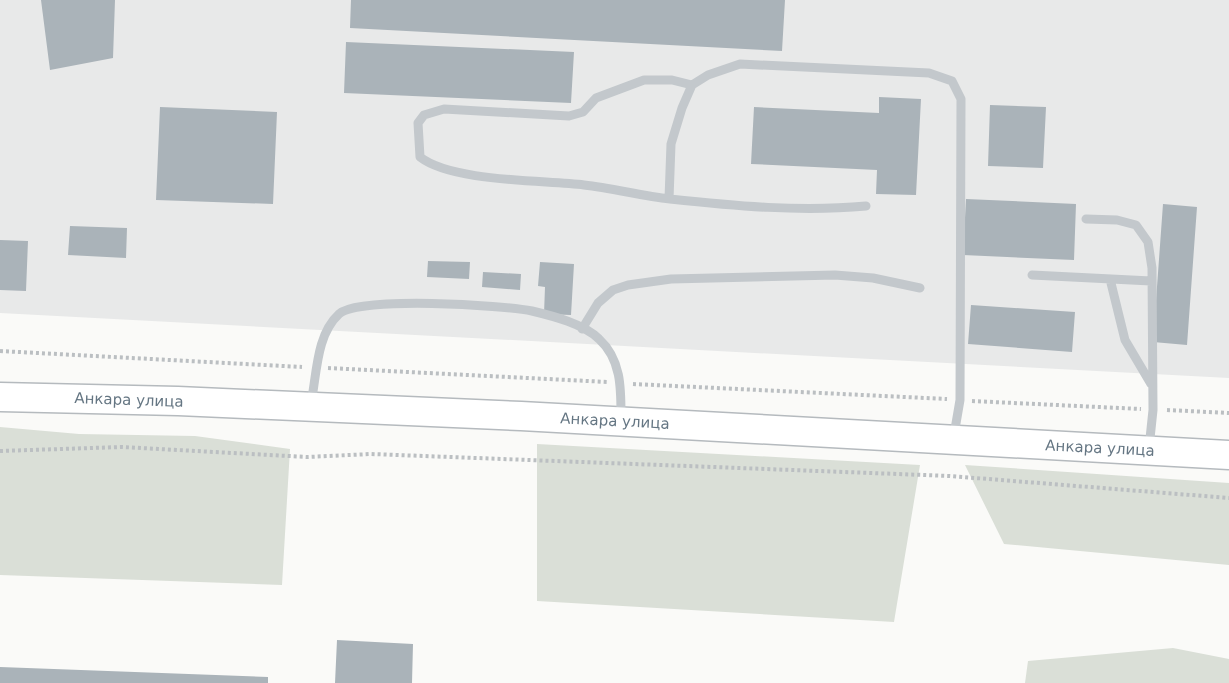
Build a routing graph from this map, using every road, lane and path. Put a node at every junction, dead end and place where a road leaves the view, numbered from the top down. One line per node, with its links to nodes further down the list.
1 (692, 85): 2 (lane); 2 (lane); 14 (lane)
2 (669, 199): 3 (lane)
3 (866, 206)
4 (1086, 219): 7 (lane)
5 (1032, 275): 6 (lane)
6 (1110, 279): 7 (lane); 10 (lane)
7 (1151, 281): 10 (lane)
8 (920, 288): 9 (lane)
9 (582, 329): 12 (lane); 13 (lane)
10 (1151, 384): 16 (lane)
11 (0, 397): 12 (main road, Анкара улица)
12 (311, 407): 13 (main road, Анкара улица)
13 (621, 422): 14 (main road, Анкара улица)
14 (953, 440): 16 (main road, Анкара улица)
15 (0, 451): 18 (path)
16 (1149, 451): 17 (main road, Анкара улица)
17 (1229, 455)
18 (1229, 498)

